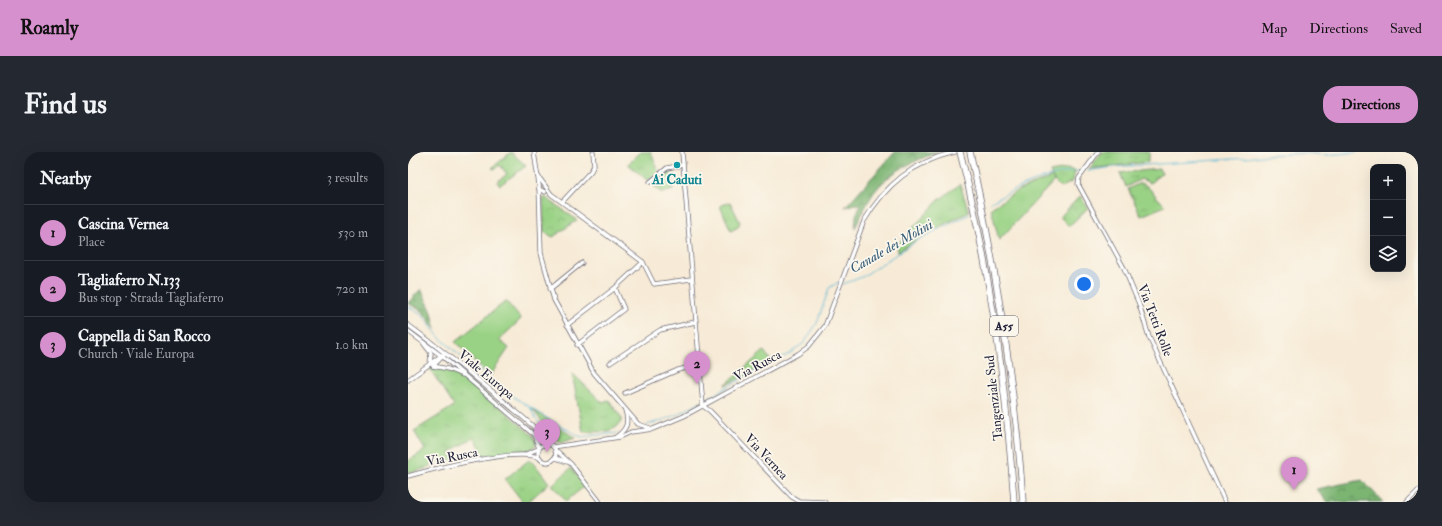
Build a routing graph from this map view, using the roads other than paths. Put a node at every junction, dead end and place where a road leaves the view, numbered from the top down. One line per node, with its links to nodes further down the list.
1 (534, 152): 9 (street)
2 (593, 152): 16 (street)
3 (682, 152): 8 (street)
4 (955, 152): 35 (street, Via Rusca)
5 (960, 152): 54 (highway, Tangenziale Sud / A55)
6 (970, 152): 55 (highway, Tangenziale Sud / A55)
7 (1098, 152): 56 (street, Via Tetti Rolle)
8 (683, 165): 10 (street); 19 (street)
9 (537, 174): 11 (street); 12 (street)
10 (650, 182)
11 (539, 187): 12 (street); 13 (street); 15 (street)
12 (544, 187): 14 (street)
13 (545, 192): 14 (street); 15 (street)
14 (551, 194): 16 (street)
15 (539, 195): 21 (street)
16 (562, 202): 17 (street)
17 (643, 262): 19 (street); 20 (street)
18 (582, 263): 21 (street)
19 (691, 279): 22 (street)
20 (614, 288): 24 (street); 27 (street)
21 (550, 289): 24 (street)
22 (695, 322): 29 (street); 30 (street)
23 (408, 325): 28 (street, Viale Europa)
24 (566, 325): 27 (street)
25 (408, 331): 26 (street, Viale Europa)
26 (422, 342): 28 (street, Viale Europa); 31 (street)
27 (577, 345): 36 (street)
28 (443, 355): 31 (street); 32 (street, Viale Europa); 43 (street, Viale Europa)
29 (610, 364)
30 (699, 365): 34 (street); 35 (street)
31 (430, 367): 32 (street); 33 (street)
32 (466, 377): 44 (street, Viale Europa)
33 (408, 380)
34 (625, 393)
35 (703, 406): 39 (street, Via Rusca); 53 (street, Via Vernea)
36 (625, 409): 37 (street); 38 (street)
37 (637, 423): 38 (street); 39 (street); 40 (street)
38 (627, 425): 41 (street); 42 (street)
39 (653, 429): 40 (street, Via Rusca)
40 (636, 431): 41 (street, Via Rusca)
41 (630, 432): 42 (street, Via Rusca)
42 (616, 437): 45 (street, Via Rusca)
43 (547, 444): 44 (street); 45 (street)
44 (539, 449): 46 (street, Via Rusca); 47 (street)
45 (554, 449): 48 (street); 49 (street)
46 (525, 454): 47 (street, Via Rusca); 50 (street, Via Rusca)
47 (540, 458): 48 (street)
48 (553, 459): 49 (street)
49 (569, 463): 52 (street)
50 (408, 476)
51 (1418, 491): 57 (street)
52 (600, 502)
53 (825, 502)
54 (1014, 502)
55 (1022, 502)
56 (1225, 502)
57 (1406, 502)

